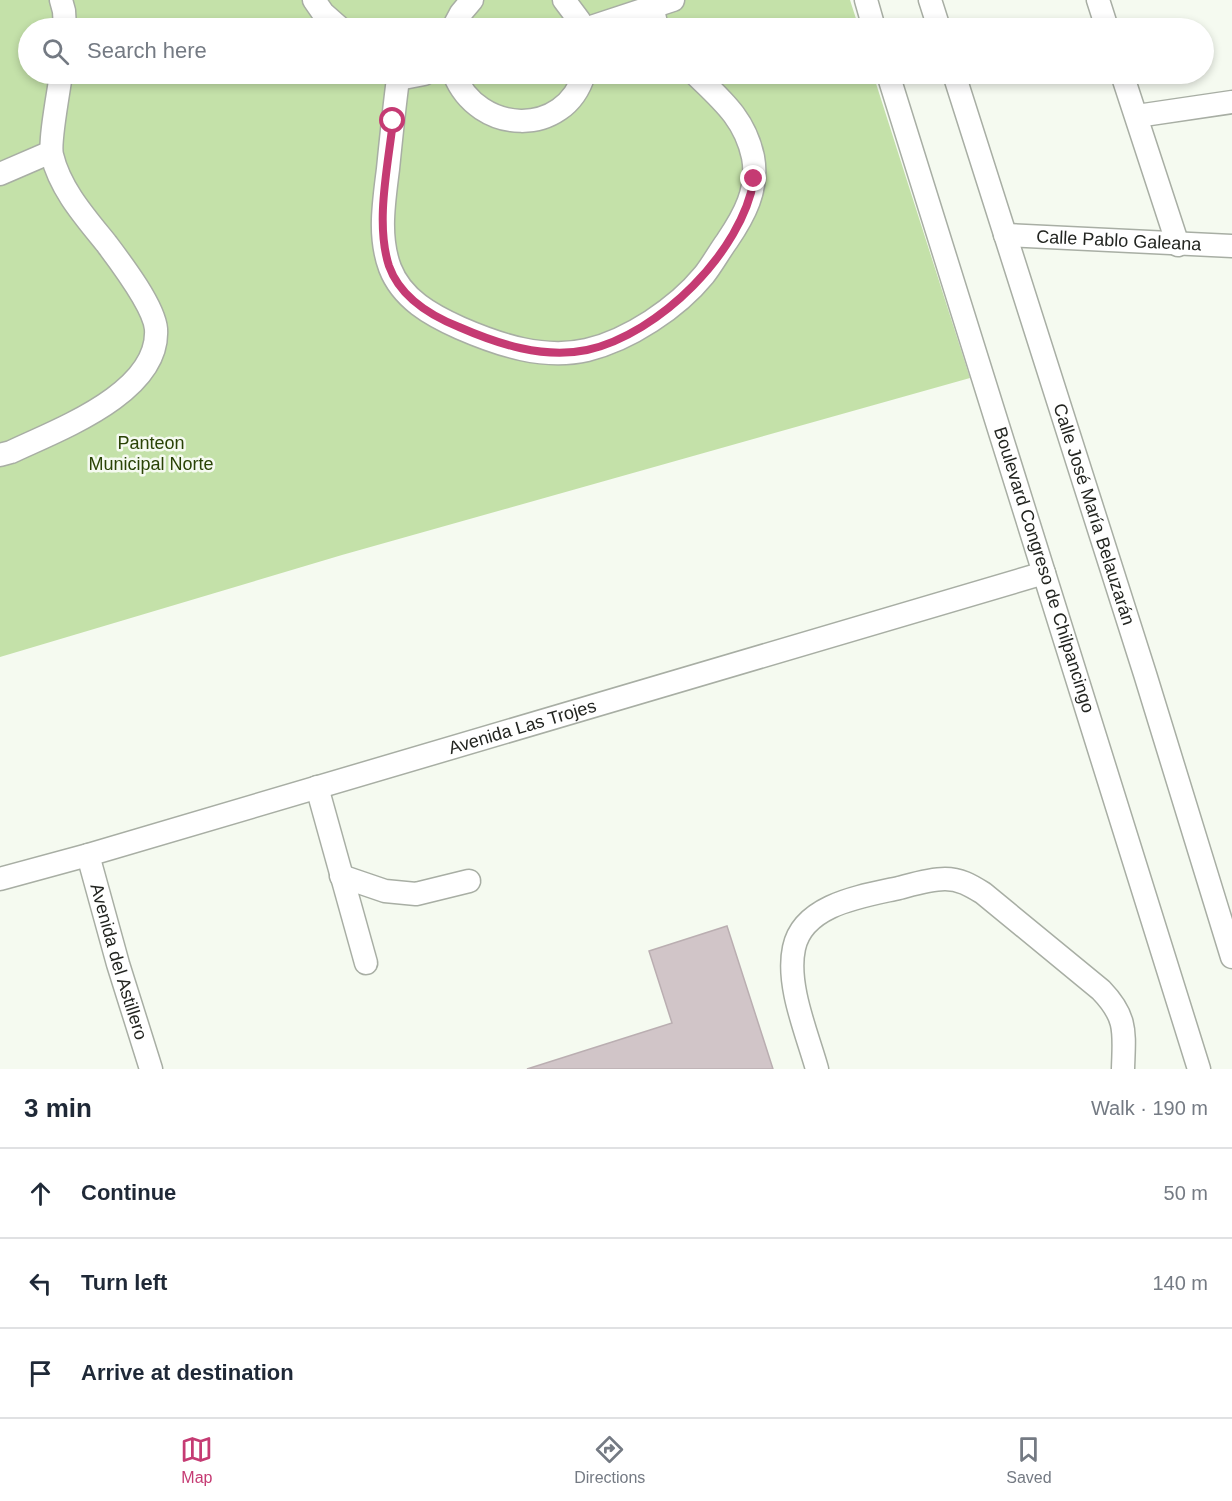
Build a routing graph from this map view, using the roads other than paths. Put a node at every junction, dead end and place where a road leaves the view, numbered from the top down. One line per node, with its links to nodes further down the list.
1 (61, 0): 10 (street)
2 (314, 0): 11 (street)
3 (472, 0): 12 (street)
4 (564, 0): 13 (street)
5 (673, 0): 9 (street)
6 (866, 0): 16 (street)
7 (930, 0): 17 (street)
8 (1098, 0): 18 (street)
9 (651, 3): 14 (street); 15 (street)
10 (64, 18)
11 (329, 18)
12 (458, 18)
13 (578, 18)
14 (613, 18)
15 (655, 18)
16 (871, 18)
17 (936, 18)
18 (1104, 18)
19 (60, 84): 29 (street)
20 (393, 84): 23 (street)
21 (458, 84): 22 (street)
22 (579, 84)
23 (706, 84)
24 (891, 84): 35 (street, Boulevard Congreso de Chilpancingo)
25 (957, 84): 31 (street, Calle José María Belauzarán)
26 (1126, 84): 28 (street)
27 (1232, 102): 28 (street)
28 (1137, 116): 32 (street)
29 (51, 152): 30 (street); 34 (street)
30 (0, 174)
31 (1005, 235): 32 (street, Calle Pablo Galeana); 41 (street, Calle José María Belauzarán)
32 (1178, 245): 33 (street, Calle Pablo Galeana)
33 (1232, 246)
34 (0, 454)
35 (1044, 573): 36 (street, Avenida Las Trojes); 46 (street, Boulevard Congreso de Chilpancingo)
36 (316, 786): 37 (street, Avenida Las Trojes); 38 (street)
37 (88, 855): 39 (street, Avenida Las Trojes); 43 (street, Avenida del Astillero)
38 (341, 876): 40 (street); 42 (street)
39 (0, 879)
40 (469, 881)
41 (1232, 957)
42 (366, 963)
43 (151, 1069)
44 (817, 1069): 45 (street)
45 (1123, 1069)
46 (1199, 1069)

